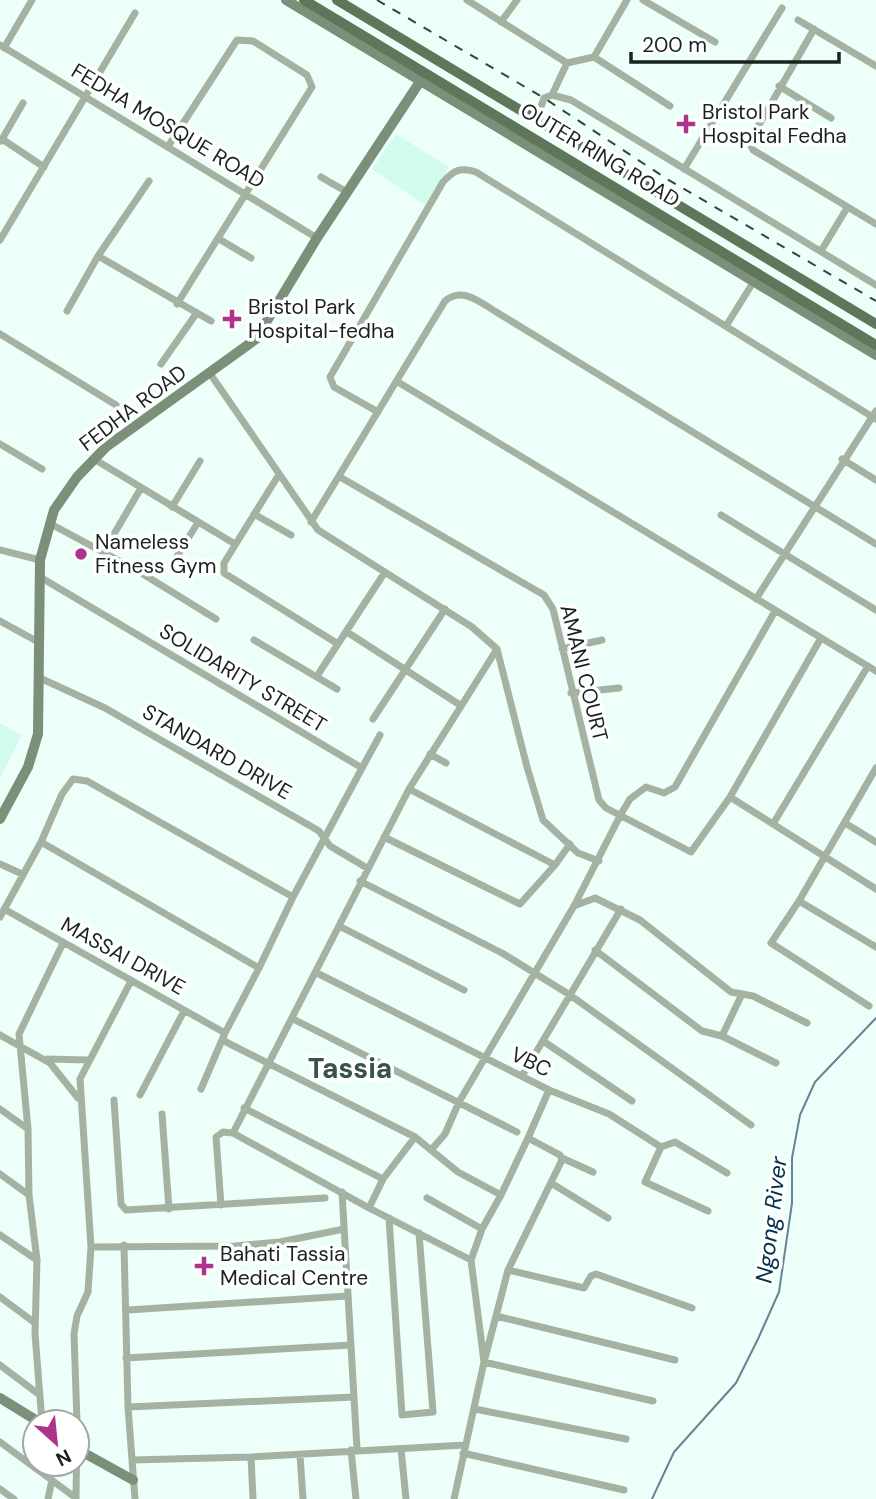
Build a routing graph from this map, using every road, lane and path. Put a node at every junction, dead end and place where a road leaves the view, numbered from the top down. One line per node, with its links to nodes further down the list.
1 (33, 0): 15 (street)
2 (286, 0): 19 (street)
3 (303, 0): 52 (main road, OUTER RING ROAD)
4 (337, 0): 25 (main road, OUTER RING ROAD)
5 (467, 0): 12 (street)
6 (517, 0): 12 (street)
7 (627, 0): 16 (street)
8 (643, 0): 14 (street)
9 (782, 8): 30 (street)
10 (135, 13): 22 (street)
11 (798, 20): 13 (street)
12 (501, 22): 17 (street)
13 (814, 29): 18 (street); 20 (street)
14 (715, 42)
15 (2, 47): 22 (street, FEDHA MOSQUE ROAD)
16 (594, 57): 17 (street); 24 (street)
17 (567, 63): 21 (street)
18 (876, 66)
19 (421, 80): 33 (street, FEDHA ROAD); 43 (street)
20 (779, 86): 26 (street); 35 (street)
21 (552, 94): 25 (street); 30 (street)
22 (84, 97): 28 (street, FEDHA MOSQUE ROAD); 29 (street)
23 (23, 103): 27 (street)
24 (670, 106)
25 (537, 118): 49 (main road, OUTER RING ROAD)
26 (831, 118)
27 (1, 141): 29 (street)
28 (169, 145): 34 (street, FEDHA MOSQUE ROAD); 34 (street)
29 (44, 167): 39 (street)
30 (684, 169): 40 (street)
31 (321, 177): 33 (street)
32 (149, 181): 41 (street)
33 (347, 192): 37 (street, FEDHA ROAD)
34 (248, 193): 37 (street, FEDHA MOSQUE ROAD); 38 (street)
35 (847, 208): 36 (street); 40 (street)
36 (876, 224)
37 (317, 238): 55 (street, FEDHA ROAD)
38 (219, 239): 42 (street); 45 (street)
39 (0, 240)
40 (821, 251): 44 (street)
41 (98, 256): 45 (street); 46 (street)
42 (251, 258)
43 (754, 281): 50 (street); 53 (street)
44 (876, 285)
45 (177, 304): 47 (street)
46 (67, 311)
47 (196, 314): 48 (street); 54 (street)
48 (211, 321)
49 (876, 324)
50 (726, 326): 58 (street); 59 (street)
51 (0, 334): 57 (street)
52 (876, 345)
53 (876, 355)
54 (161, 364)
55 (211, 375): 61 (street, FEDHA ROAD); 65 (street)
56 (398, 382): 58 (street); 69 (street); 86 (street)
57 (116, 405)
58 (378, 412): 66 (street)
59 (875, 416): 62 (street)
60 (0, 444): 64 (street)
61 (94, 459): 68 (street); 73 (street, FEDHA ROAD)
62 (842, 459): 67 (street); 69 (street)
63 (200, 461): 70 (street)
64 (42, 469)
65 (278, 476): 71 (street); 74 (street)
66 (340, 477): 74 (street); 99 (street, AMANI COURT)
67 (876, 480)
68 (141, 488): 70 (street); 80 (street)
69 (813, 506): 78 (street); 81 (street)
70 (172, 507): 75 (street)
71 (254, 514): 76 (street); 77 (street)
72 (721, 515): 81 (street)
73 (49, 523): 80 (street); 82 (street, FEDHA ROAD)
74 (311, 523): 84 (street)
75 (197, 524): 77 (street); 83 (street)
76 (291, 536)
77 (235, 544): 97 (street)
78 (876, 544)
79 (0, 550): 82 (street)
80 (104, 551): 90 (street)
81 (784, 553): 86 (street); 88 (street)
82 (40, 560): 85 (street, FEDHA ROAD)
83 (174, 561)
84 (385, 572): 87 (street); 92 (street)
85 (40, 577): 96 (street, FEDHA ROAD); 113 (street, SOLIDARITY STREET)
86 (756, 599): 89 (street)
87 (445, 609): 98 (street); 101 (street)
88 (876, 610)
89 (775, 611): 93 (street); 118 (street)
90 (216, 619)
91 (0, 621): 96 (street)
92 (346, 632): 97 (street); 101 (street)
93 (821, 638): 100 (street); 117 (street)
94 (254, 640): 103 (street)
95 (601, 640): 99 (street)
96 (40, 644): 104 (street, FEDHA ROAD)
97 (338, 644): 103 (street)
98 (497, 649): 108 (street); 126 (street)
99 (562, 649): 107 (street, AMANI COURT)
100 (867, 666): 102 (street); 121 (street)
101 (404, 668): 108 (street); 109 (street)
102 (876, 671)
103 (317, 676): 106 (street)
104 (40, 678): 119 (street, FEDHA ROAD); 123 (street, STANDARD DRIVE)
105 (619, 688): 107 (street)
106 (337, 689)
107 (571, 693): 118 (street, AMANI COURT)
108 (460, 705): 111 (street)
109 (373, 719)
110 (380, 735): 113 (street)
111 (430, 754): 112 (street); 116 (street)
112 (446, 763)
113 (362, 768): 123 (street)
114 (876, 768): 115 (street)
115 (873, 781): 120 (street)
116 (409, 789): 122 (street); 130 (street)
117 (730, 797): 118 (street, AMANI COURT); 121 (street)
118 (621, 814): 128 (street)
119 (0, 819)
120 (845, 823): 125 (street); 127 (street)
121 (773, 824): 127 (street)
122 (384, 837): 130 (street); 131 (street)
123 (326, 838): 131 (street, STANDARD DRIVE); 135 (street)
124 (41, 842): 132 (street); 135 (street); 144 (street)
125 (876, 842)
126 (570, 844): 128 (street); 130 (street)
127 (824, 857): 134 (street); 136 (street)
128 (599, 862): 137 (street)
129 (0, 864): 132 (street)
130 (555, 865)
131 (367, 868): 133 (street)
132 (22, 874): 139 (street)
133 (360, 881): 140 (street); 146 (street)
134 (876, 889)
135 (293, 897): 144 (street)
136 (799, 901): 142 (street); 151 (street)
137 (574, 906): 138 (street); 146 (street)
138 (621, 909): 143 (street); 149 (street)
139 (2, 913): 141 (street, MASSAI DRIVE)
140 (341, 927): 145 (street); 148 (street)
141 (63, 943): 147 (street, MASSAI DRIVE); 159 (street)
142 (876, 947)
143 (595, 950): 150 (street); 156 (street)
144 (259, 968): 157 (street)
145 (317, 973): 153 (street); 161 (street, VBC)
146 (533, 974): 150 (street); 161 (street)
147 (131, 981): 152 (street, MASSAI DRIVE); 162 (street)
148 (464, 990)
149 (742, 994): 154 (street); 156 (street)
150 (570, 995): 158 (street); 176 (street)
151 (869, 1006)
152 (184, 1011): 157 (street, MASSAI DRIVE); 168 (street)
153 (293, 1019): 163 (street); 172 (street)
154 (807, 1023)
155 (0, 1035): 159 (street)
156 (722, 1036): 164 (street)
157 (223, 1037): 163 (street, MASSAI DRIVE); 166 (street)
158 (543, 1041): 165 (street); 171 (street)
159 (21, 1045): 160 (street); 177 (street)
160 (44, 1059): 162 (street); 169 (street)
161 (485, 1059): 165 (street, VBC); 172 (street)
162 (88, 1060): 169 (street)
163 (270, 1063): 173 (street); 180 (street, MASSAI DRIVE)
164 (776, 1063)
165 (522, 1076): 167 (street, VBC)
166 (201, 1089)
167 (549, 1090): 181 (street); 182 (street, VBC)
168 (140, 1095)
169 (79, 1098): 206 (street)
170 (114, 1100): 197 (street)
171 (632, 1101)
172 (460, 1102): 178 (street); 183 (street)
173 (244, 1108): 179 (street); 188 (street)
174 (0, 1109): 177 (street)
175 (162, 1114): 197 (street)
176 (751, 1125)
177 (28, 1129): 191 (street)
178 (517, 1132)
179 (233, 1133): 190 (street); 195 (street)
180 (415, 1137): 183 (street, MASSAI DRIVE); 188 (street)
181 (528, 1138): 184 (street); 192 (street)
182 (661, 1147): 186 (street, VBC); 198 (street)
183 (432, 1149): 192 (street, MASSAI DRIVE)
184 (562, 1158): 185 (street); 189 (street)
185 (593, 1172)
186 (727, 1173)
187 (0, 1174): 191 (street)
188 (383, 1179): 196 (street)
189 (551, 1183): 200 (street); 209 (street)
190 (342, 1192): 196 (street); 201 (street)
191 (29, 1195): 207 (street)
192 (501, 1195): 202 (street)
193 (325, 1198): 195 (street)
194 (427, 1198): 202 (street)
195 (221, 1205): 197 (street)
196 (369, 1208): 199 (street)
197 (169, 1209)
198 (708, 1211)
199 (389, 1218): 203 (street); 203 (street)
200 (608, 1218)
201 (344, 1229): 205 (street); 210 (street)
202 (482, 1229): 208 (street)
203 (419, 1233): 208 (street)
204 (0, 1235): 207 (street)
205 (124, 1245): 206 (street); 213 (street)
206 (91, 1247): 227 (street)
207 (37, 1259): 215 (street)
208 (471, 1259): 219 (street)
209 (508, 1270): 212 (street); 214 (street)
210 (348, 1296): 213 (street); 216 (street)
211 (0, 1297): 215 (street)
212 (692, 1308)
213 (128, 1310): 217 (street)
214 (496, 1316): 218 (street); 219 (street)
215 (35, 1322): 221 (street)
216 (351, 1345): 217 (street); 222 (street)
217 (126, 1358): 225 (street)
218 (675, 1360)
219 (484, 1362): 224 (street); 228 (street)
220 (0, 1365): 221 (street)
221 (37, 1392): 226 (street)
222 (354, 1397): 225 (street); 234 (street)
223 (0, 1398): 229 (street)
224 (653, 1401)
225 (128, 1407): 238 (street)
226 (39, 1408)
227 (77, 1408)
228 (475, 1409): 230 (street); 233 (street)
229 (21, 1411)
230 (626, 1439)
231 (0, 1442): 240 (street)
232 (401, 1449): 233 (street); 234 (street); 251 (street)
233 (464, 1449): 243 (street); 252 (street)
234 (354, 1450): 235 (street); 250 (street)
235 (300, 1455): 237 (street); 249 (street)
236 (91, 1457): 241 (street)
237 (251, 1457): 238 (street); 248 (street)
238 (132, 1460): 241 (street)
239 (76, 1478): 246 (street)
240 (52, 1480): 245 (street); 246 (street)
241 (133, 1480): 247 (street)
242 (0, 1489): 244 (street)
243 (624, 1490)
244 (14, 1499)
245 (48, 1499)
246 (76, 1499)
247 (135, 1499)
248 (253, 1499)
249 (303, 1499)
250 (356, 1499)
251 (406, 1499)
252 (454, 1499)

